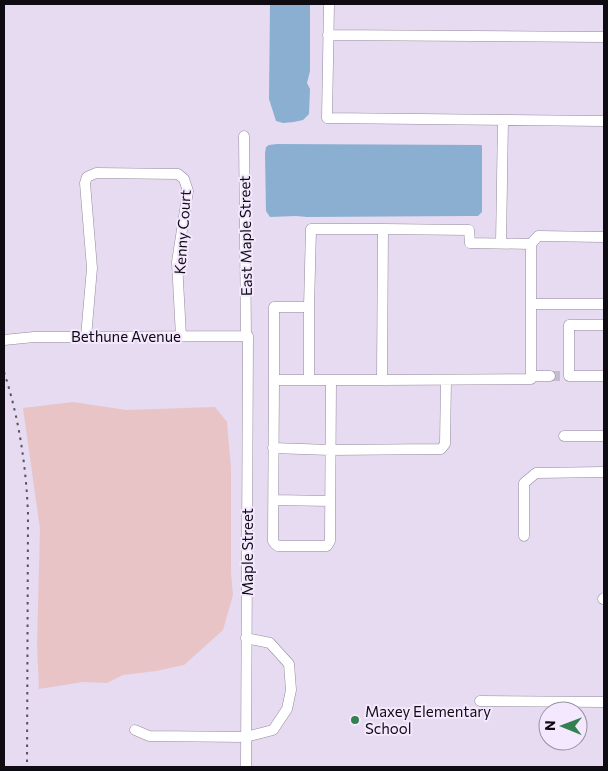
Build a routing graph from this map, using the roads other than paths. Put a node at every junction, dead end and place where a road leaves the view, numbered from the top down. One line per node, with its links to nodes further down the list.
1 (329, 4): 2 (street)
2 (328, 35): 3 (street); 4 (street)
3 (604, 36)
4 (503, 120): 5 (street); 9 (street)
5 (604, 121)
6 (244, 136): 17 (street, East Maple Street)
7 (382, 229): 9 (street); 13 (street); 25 (street)
8 (604, 237): 10 (street)
9 (501, 243): 10 (street)
10 (531, 244): 11 (street)
11 (531, 304): 12 (street); 19 (street)
12 (604, 304)
13 (310, 307): 22 (street); 23 (street)
14 (604, 326): 20 (street)
15 (86, 336): 16 (street, Bethune Avenue); 16 (street, Kenny Court); 18 (street, Bethune Avenue)
16 (181, 336): 17 (street, Bethune Avenue)
17 (247, 336): 35 (street, Maple Street)
18 (4, 340)
19 (531, 376): 20 (street); 26 (street)
20 (560, 376): 21 (street)
21 (604, 376)
22 (274, 380): 23 (street); 29 (street)
23 (309, 380): 24 (street)
24 (331, 380): 25 (street); 30 (street)
25 (382, 380): 26 (street)
26 (446, 380): 30 (street)
27 (564, 436): 28 (street)
28 (604, 436)
29 (273, 448): 30 (street); 32 (street)
30 (330, 450): 33 (street)
31 (604, 472): 34 (street)
32 (274, 500): 33 (street); 33 (street)
33 (330, 501)
34 (524, 536)
35 (246, 638): 39 (street, Maple Street); 39 (street)
36 (480, 702): 37 (street)
37 (604, 702)
38 (135, 730): 39 (street)
39 (246, 737): 40 (street, Maple Street)
40 (246, 767)

